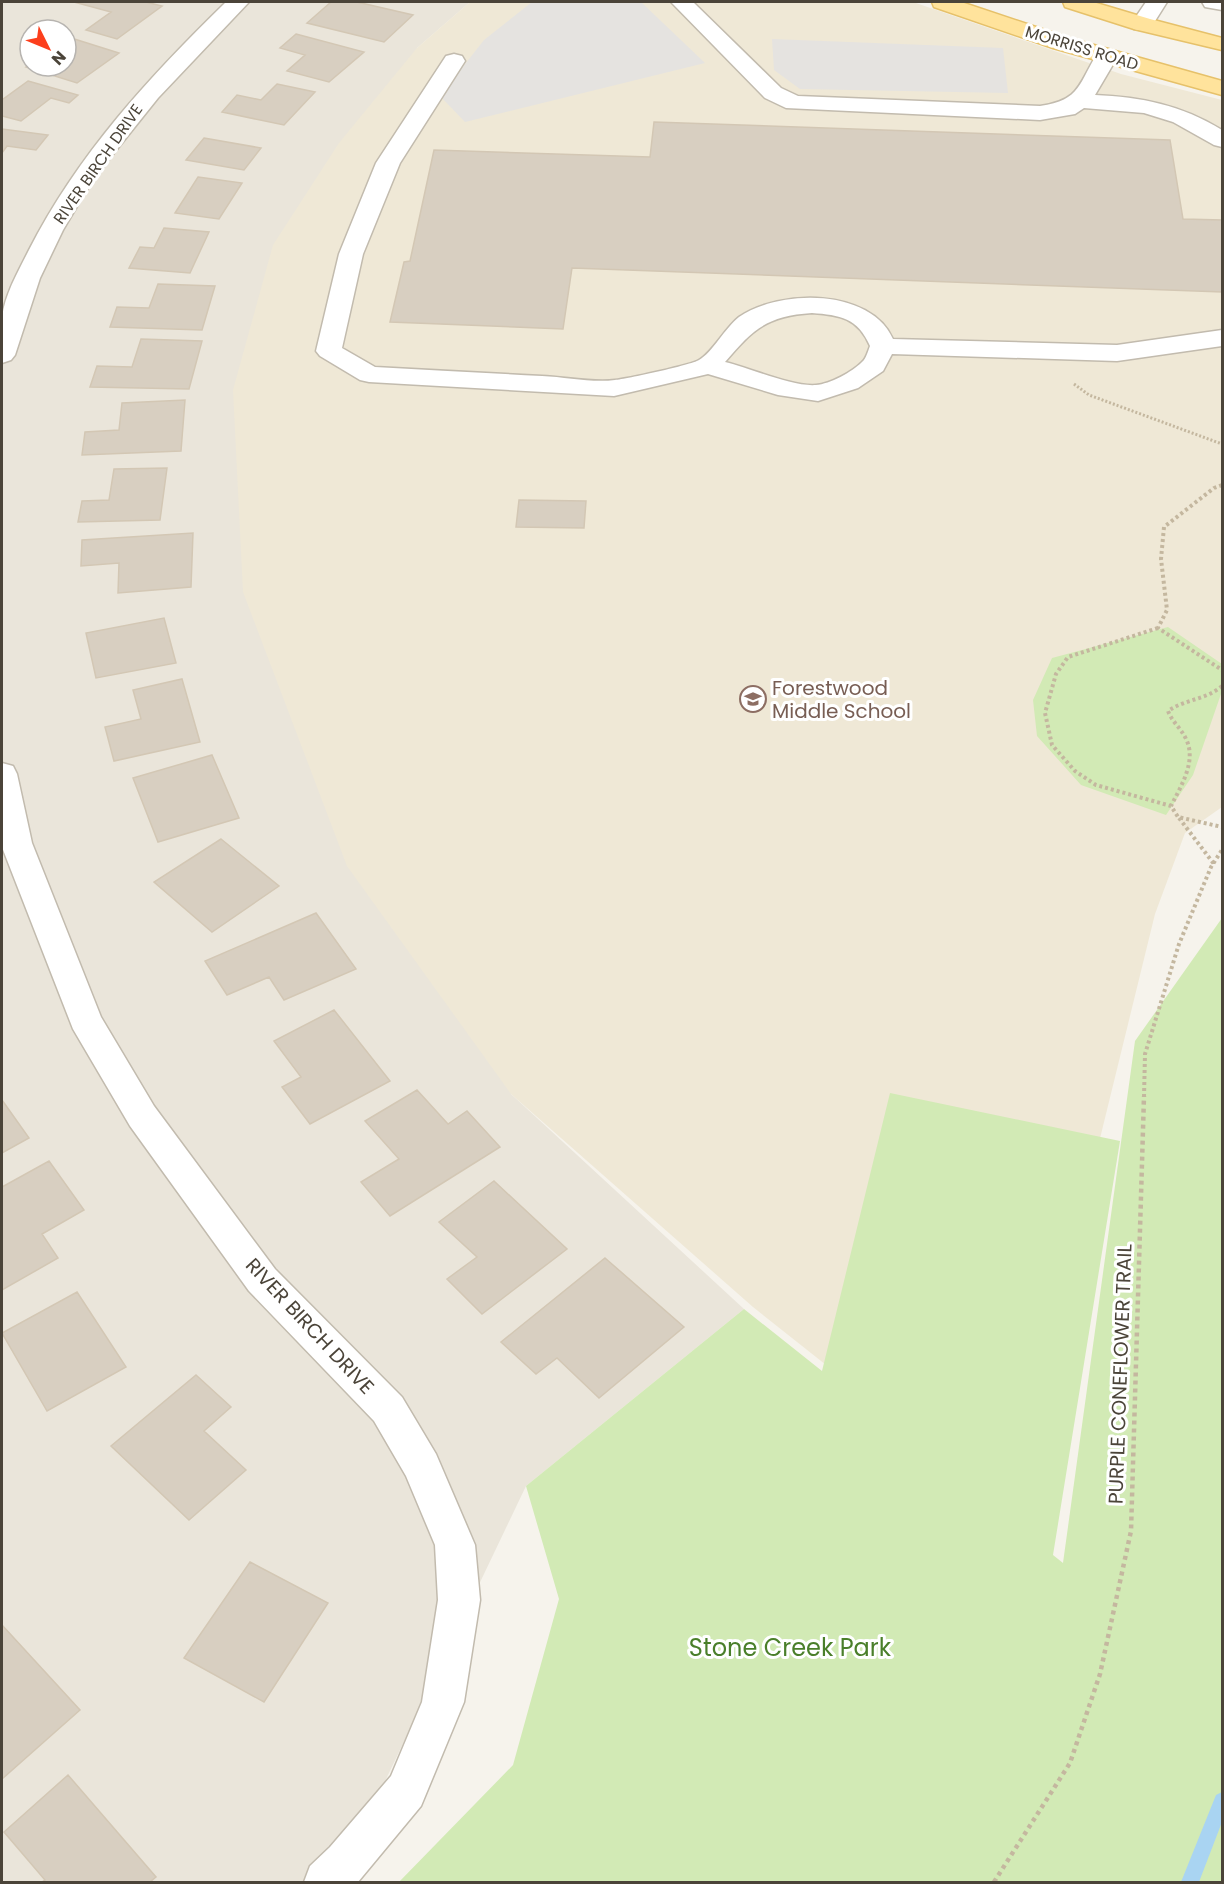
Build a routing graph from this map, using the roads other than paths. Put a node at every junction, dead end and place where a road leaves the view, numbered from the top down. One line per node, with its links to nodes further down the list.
1 (238, 2): 17 (street, RIVER BIRCH DRIVE)
2 (681, 2): 13 (street)
3 (942, 2): 10 (main road, MORRISS ROAD)
4 (1073, 2): 8 (main road)
5 (1156, 2): 8 (street)
6 (1213, 2): 7 (street)
7 (1222, 4)
8 (1142, 24): 9 (main road)
9 (1222, 44)
10 (1107, 57): 12 (main road, MORRISS ROAD); 13 (street)
11 (454, 61): 18 (street)
12 (1222, 88)
13 (1080, 101): 14 (street)
14 (1222, 140)
15 (1222, 338): 16 (street)
16 (883, 346): 18 (street); 18 (street)
17 (2, 355)
18 (708, 366)
19 (2, 774): 20 (street, RIVER BIRCH DRIVE)
20 (326, 1882)

